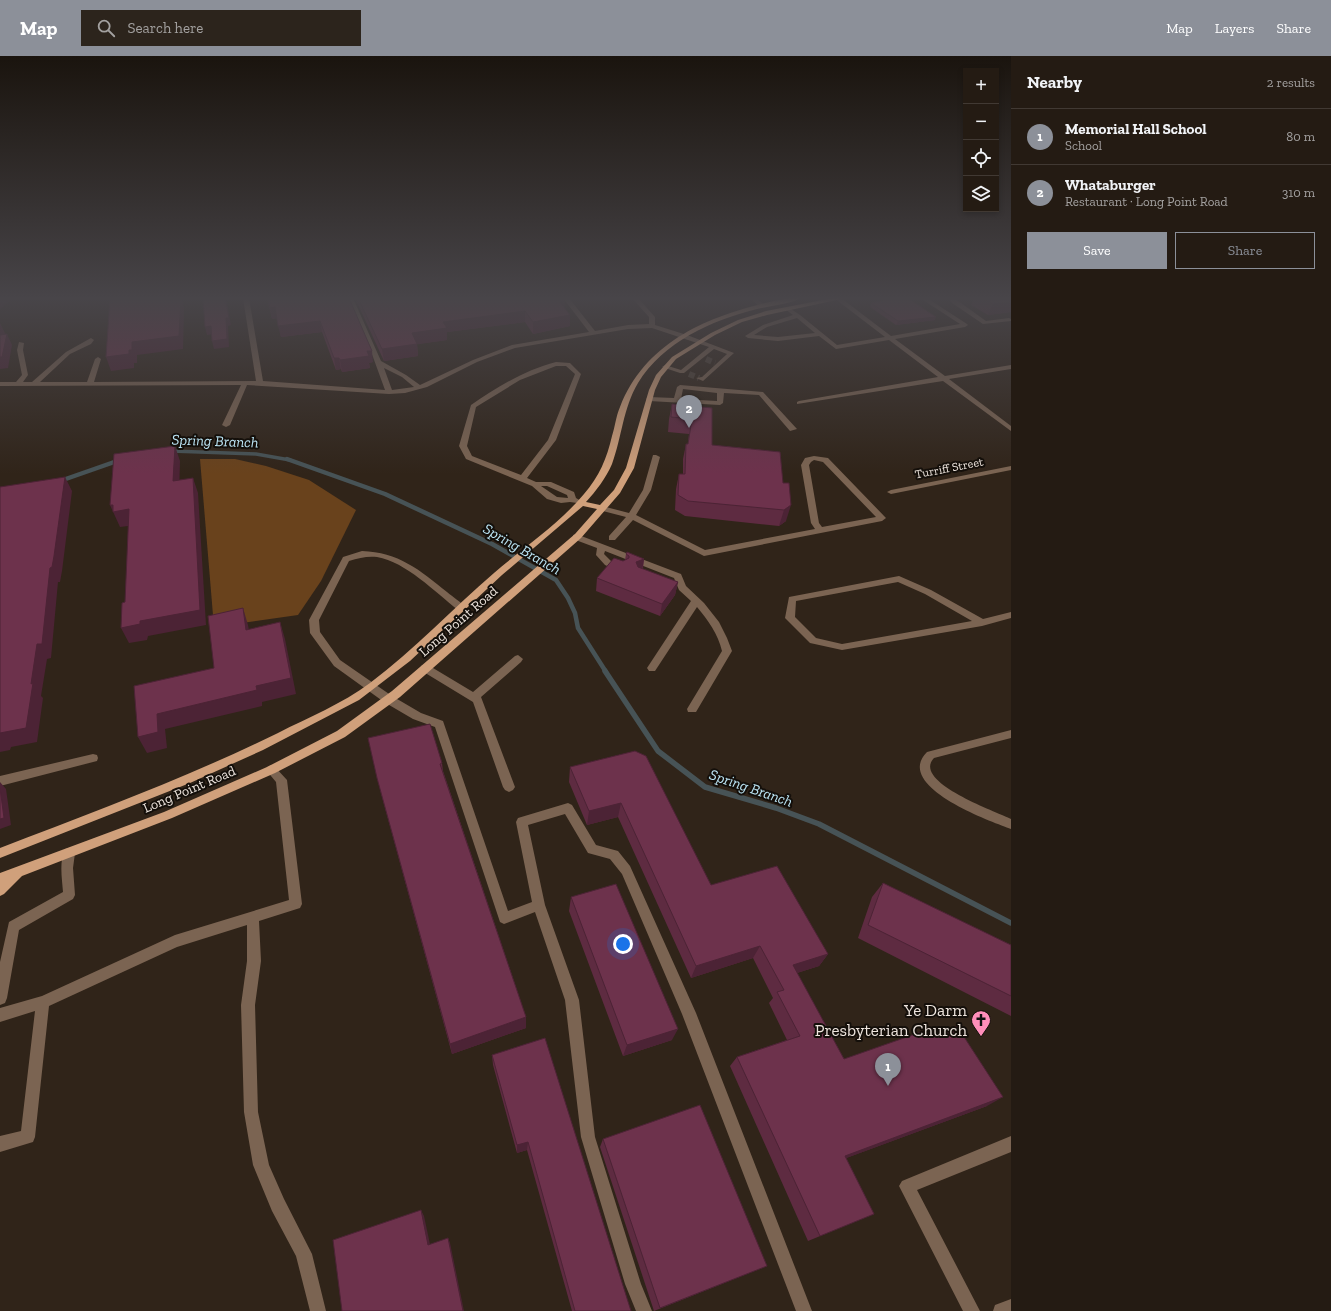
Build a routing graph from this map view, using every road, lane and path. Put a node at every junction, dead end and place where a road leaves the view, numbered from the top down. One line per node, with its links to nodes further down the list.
1 (21, 357): 24 (street)
2 (64, 357): 25 (street)
3 (256, 357): 22 (street)
4 (376, 357): 12 (street)
5 (489, 357): 27 (street)
6 (656, 357): 40 (main road, Long Point Road)
7 (676, 357): 13 (main road, Long Point Road)
8 (704, 357): 15 (street)
9 (727, 357): 18 (street)
10 (915, 357): 19 (street)
11 (98, 359): 26 (street)
12 (380, 363): 17 (street); 20 (street)
13 (665, 367): 15 (street); 30 (main road, Long Point Road)
14 (1011, 367): 19 (street)
15 (682, 372): 16 (street)
16 (689, 374)
17 (404, 376): 20 (street); 27 (street)
18 (699, 378)
19 (944, 378): 32 (street); 34 (street)
20 (385, 379): 29 (street)
21 (245, 383): 22 (street); 26 (street); 33 (street)
22 (260, 383): 29 (street)
23 (0, 384): 24 (street)
24 (18, 384): 25 (street)
25 (34, 384): 26 (street)
26 (90, 384)
27 (418, 387): 29 (street)
28 (721, 391): 31 (street); 31 (street); 35 (street)
29 (389, 392)
30 (649, 399): 31 (street); 41 (main road, Long Point Road)
31 (677, 399)
32 (799, 403)
33 (226, 425)
34 (1011, 429)
35 (793, 430)
36 (656, 457): 42 (street)
37 (1011, 468): 39 (street, Turriff Street)
38 (522, 479): 38 (street); 40 (street)
39 (891, 492)
40 (581, 503): 41 (main road); 49 (main road, Long Point Road)
41 (602, 508): 42 (street); 44 (main road, Long Point Road)
42 (632, 517): 43 (street); 45 (street)
43 (820, 530): 43 (street)
44 (576, 537): 46 (street); 53 (main road, Long Point Road)
45 (612, 538)
46 (602, 547): 47 (street); 48 (street)
47 (622, 569)
48 (696, 601): 54 (street); 58 (street)
49 (461, 608): 55 (main road, Long Point Road); 55 (street)
50 (1011, 615): 51 (street)
51 (982, 623): 51 (street)
52 (518, 659): 56 (street)
53 (425, 668): 56 (street); 57 (main road, Long Point Road)
54 (652, 668)
55 (372, 687): 57 (street); 65 (main road, Long Point Road)
56 (474, 698): 63 (street)
57 (388, 699): 61 (main road, Long Point Road); 70 (street)
58 (692, 709)
59 (1011, 734): 64 (street)
60 (93, 758): 62 (street)
61 (271, 770): 66 (main road, Long Point Road); 71 (street)
62 (0, 781)
63 (509, 787)
64 (1011, 824)
65 (0, 853)
66 (69, 853): 67 (main road, Long Point Road); 72 (street)
67 (20, 871): 68 (main road, Long Point Road); 69 (main road)
68 (0, 879)
69 (0, 890)
70 (539, 905): 79 (street); 80 (street)
71 (252, 917): 73 (street); 78 (street)
72 (0, 998)
73 (43, 1002): 74 (street); 75 (street)
74 (0, 1015)
75 (0, 1144)
76 (1011, 1144): 81 (street)
77 (1011, 1307): 82 (street)
78 (318, 1311)
79 (644, 1311)
80 (804, 1311)
81 (972, 1311)
82 (1001, 1311)

